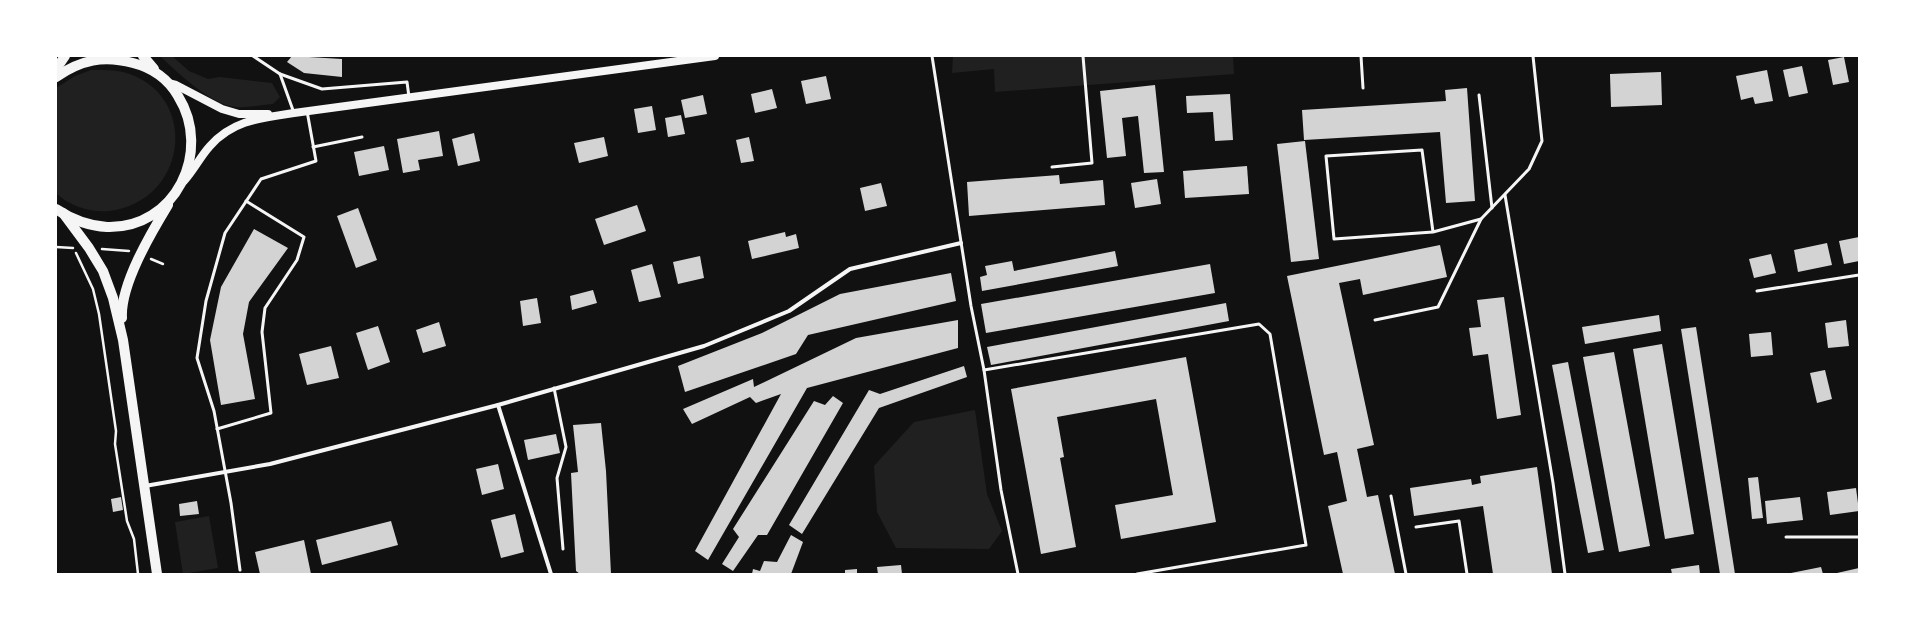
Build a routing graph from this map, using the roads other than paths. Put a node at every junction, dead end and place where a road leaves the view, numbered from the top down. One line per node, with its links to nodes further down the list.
1 (65, 56): 9 (main road)
2 (143, 56): 10 (main road)
3 (253, 56): 11 (lane)
4 (715, 56): 16 (main road)
5 (932, 56): 30 (lane)
6 (1083, 56): 22 (lane)
7 (1361, 56): 14 (lane)
8 (1533, 56): 24 (lane)
9 (56, 69)
10 (156, 72): 12 (main road); 13 (main road)
11 (280, 74): 16 (lane); 18 (lane)
12 (56, 77)
13 (168, 83): 19 (main road); 23 (main road)
14 (1363, 88)
15 (1479, 95): 26 (lane)
16 (409, 97): 17 (main road)
17 (307, 111): 18 (main road); 21 (lane)
18 (294, 113): 19 (main road)
19 (285, 114): 23 (main road)
20 (362, 137): 21 (lane)
21 (313, 147): 25 (lane)
22 (1052, 167)
23 (178, 189): 27 (main road); 34 (main road)
24 (1505, 195): 26 (lane); 53 (lane)
25 (246, 201): 38 (lane); 38 (lane)
26 (1492, 208): 28 (lane)
27 (59, 211): 34 (main road)
28 (1481, 219): 29 (lane); 33 (lane)
29 (1433, 232): 29 (lane)
30 (961, 243): 35 (lane); 36 (street)
31 (1859, 275): 32 (lane)
32 (1757, 291)
33 (1375, 320)
34 (123, 340): 40 (main road)
35 (984, 370): 49 (lane); 50 (lane)
36 (554, 388): 37 (street); 45 (lane)
37 (498, 404): 39 (street); 48 (street)
38 (217, 429): 39 (lane)
39 (225, 472): 40 (street); 46 (lane)
40 (145, 486): 47 (main road)
41 (1391, 496): 51 (lane)
42 (1416, 527): 52 (lane)
43 (1786, 537): 44 (lane)
44 (1859, 537)
45 (563, 549)
46 (240, 570)
47 (157, 574)
48 (551, 574)
49 (1018, 574)
50 (1137, 574)
51 (1406, 574)
52 (1467, 574)
53 (1565, 574)

